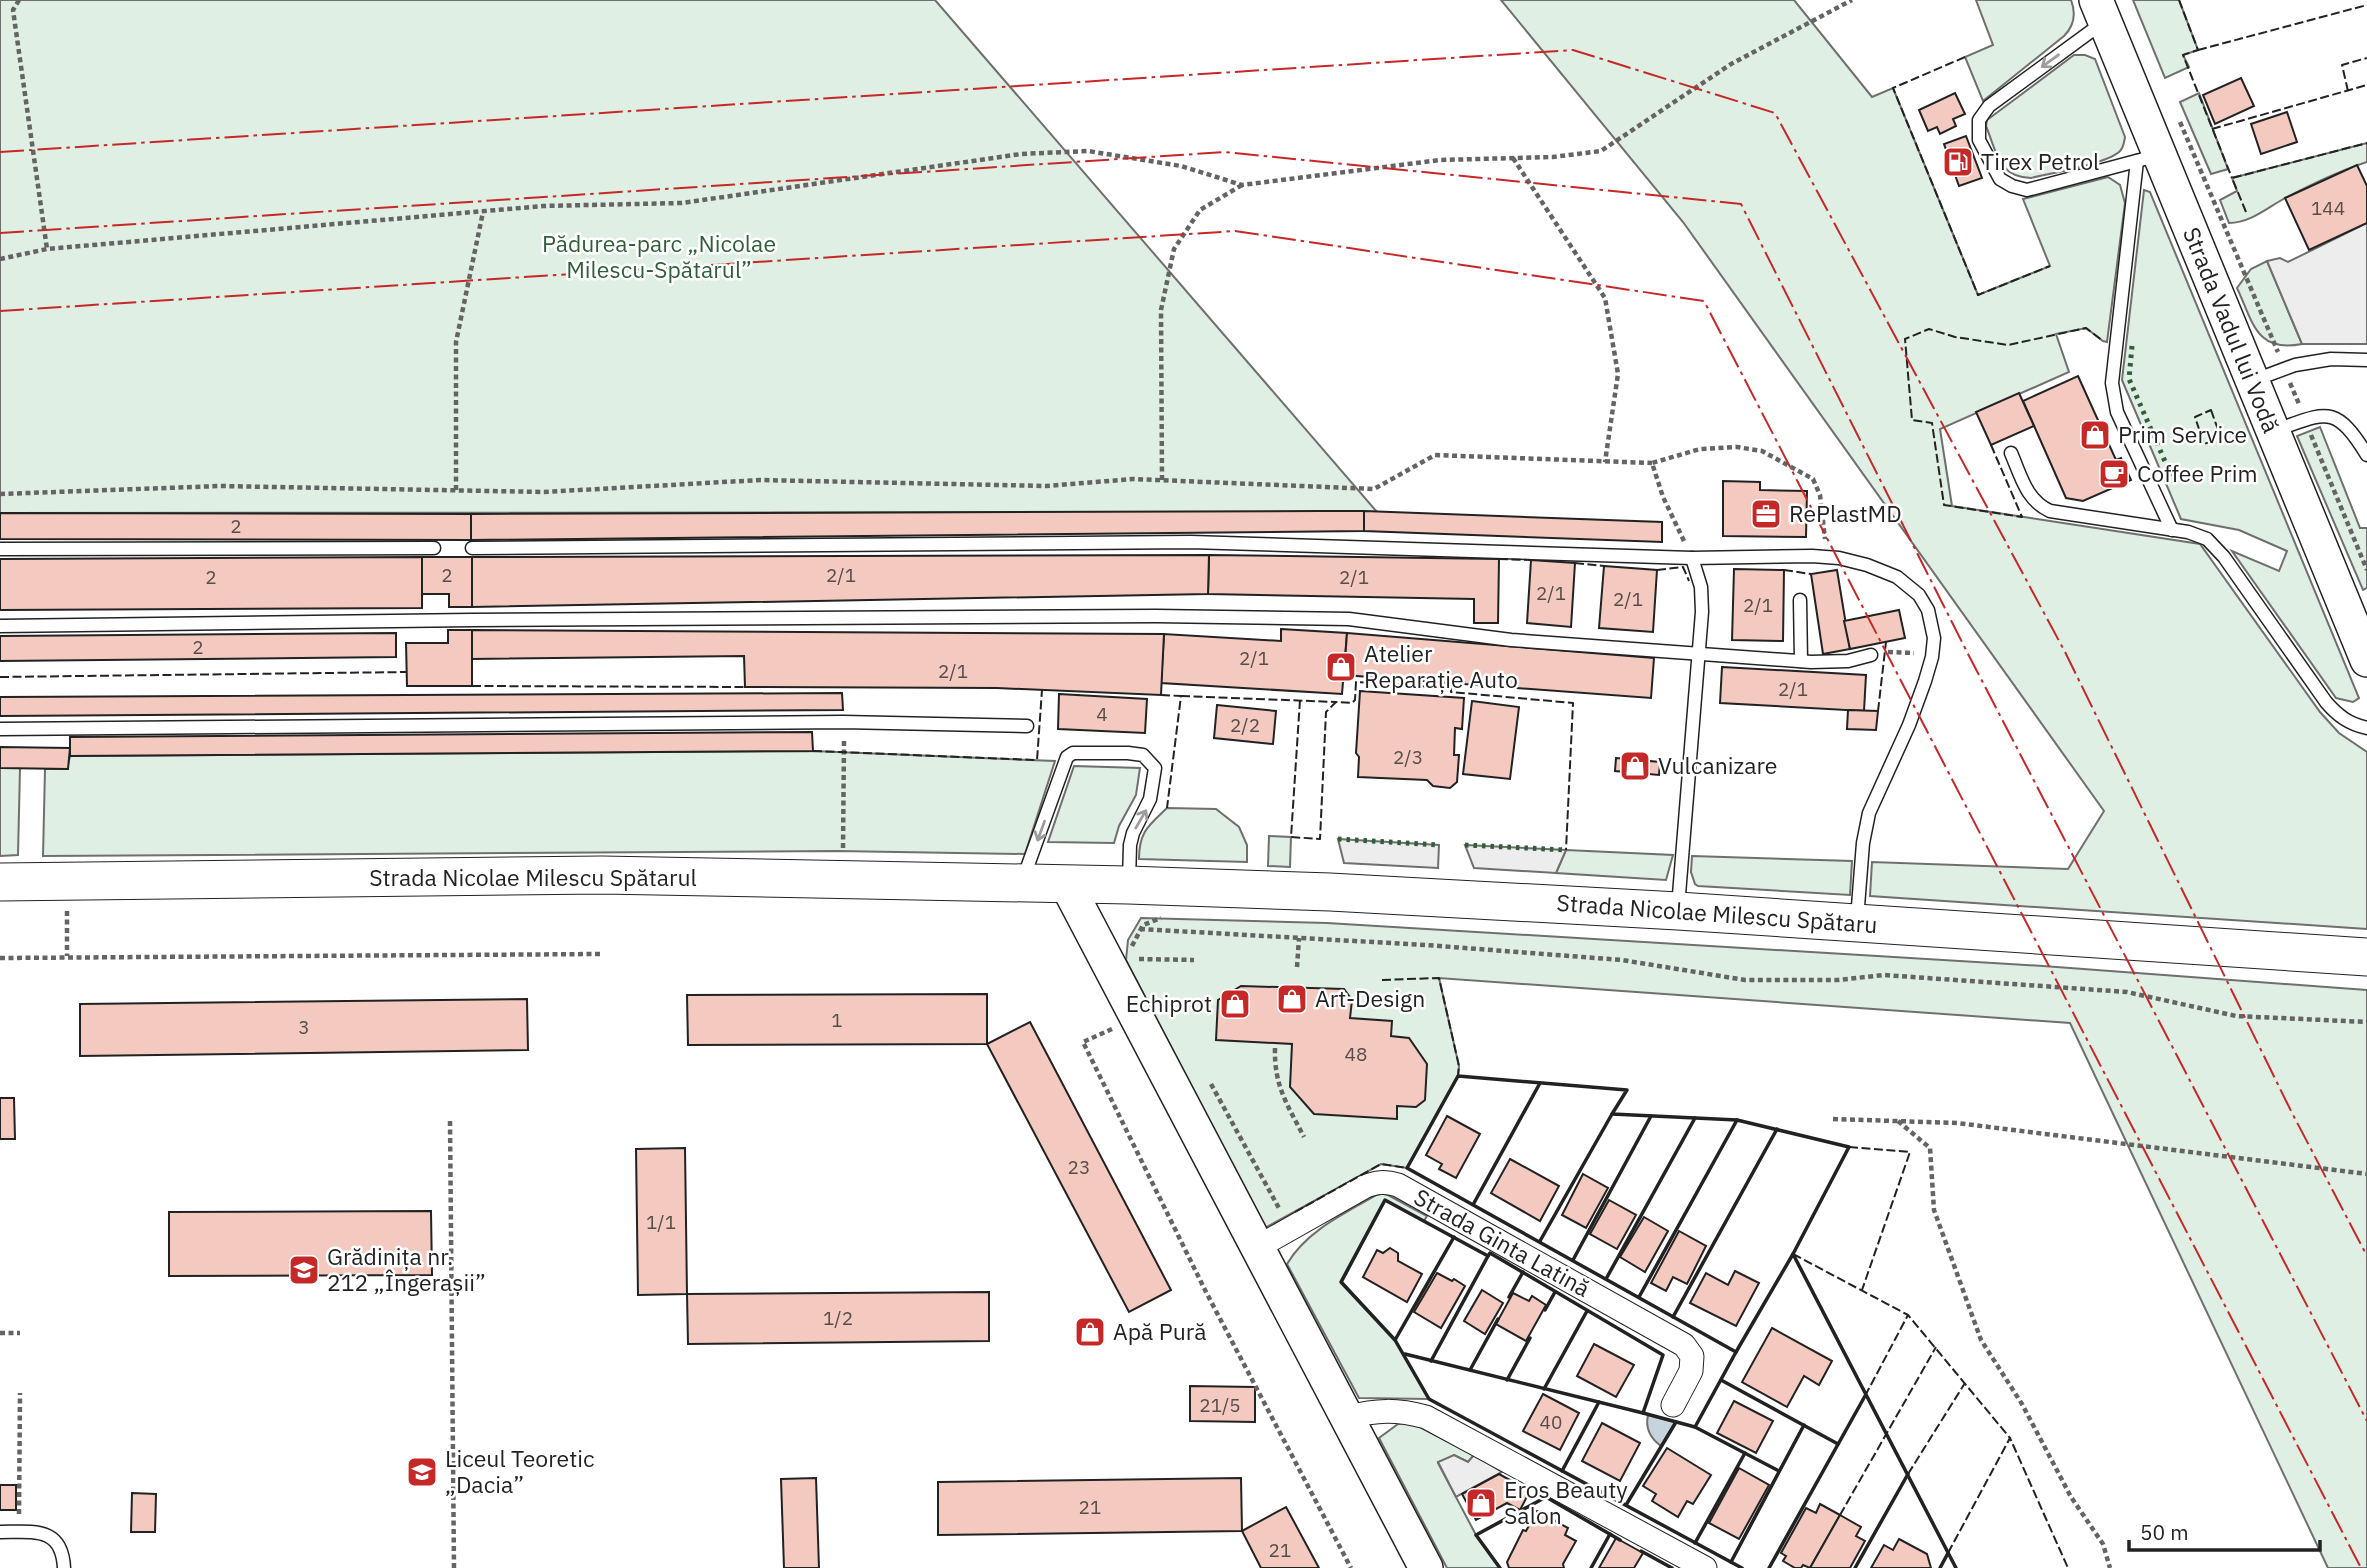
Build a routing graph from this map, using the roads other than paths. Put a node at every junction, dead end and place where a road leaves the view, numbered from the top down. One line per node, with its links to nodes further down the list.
1 (2101, 10): 2 (street, Strada Vadul lui Vodă); 2 (lane, one-way to 2)
2 (2148, 158): 4 (street, Strada Vadul lui Vodă); 8 (lane)
3 (2367, 360): 4 (lane)
4 (2252, 381): 5 (street, Strada Vadul lui Vodă)
5 (2273, 431): 7 (lane); 17 (street, Strada Vadul lui Vodă)
6 (2011, 453): 8 (lane)
7 (2367, 455)
8 (2172, 530): 20 (lane)
9 (433, 548): 11 (lane)
10 (472, 548): 12 (lane)
11 (0, 549)
12 (1692, 558): 15 (lane); 27 (lane)
13 (1800, 600): 18 (lane)
14 (0, 626): 15 (lane)
15 (1700, 652): 18 (lane); 26 (lane)
16 (1871, 655): 18 (lane)
17 (2367, 660)
18 (1801, 661)
19 (1027, 726): 21 (lane)
20 (2367, 728)
21 (0, 729)
22 (0, 882): 23 (main road, Strada Nicolae Milescu Spătarul)
23 (1022, 882): 24 (main road, Strada Nicolae Milescu Spătarul); 25 (lane, one-way to 23)
24 (1066, 883): 25 (main road, Strada Nicolae Milescu Spătaru); 29 (street)
25 (1128, 885): 26 (main road, Strada Nicolae Milescu Spătaru)
26 (1678, 911): 27 (main road, Strada Nicolae Milescu Spătaru)
27 (1857, 923): 28 (main road, Strada Nicolae Milescu Spătaru)
28 (2367, 957)
29 (1258, 1247): 30 (street, Strada Ginta Latină); 31 (street)
30 (1673, 1405)
31 (1347, 1417): 34 (street); 35 (street)
32 (0, 1532): 33 (lane)
33 (64, 1568)
34 (1426, 1568)
35 (1705, 1568)

